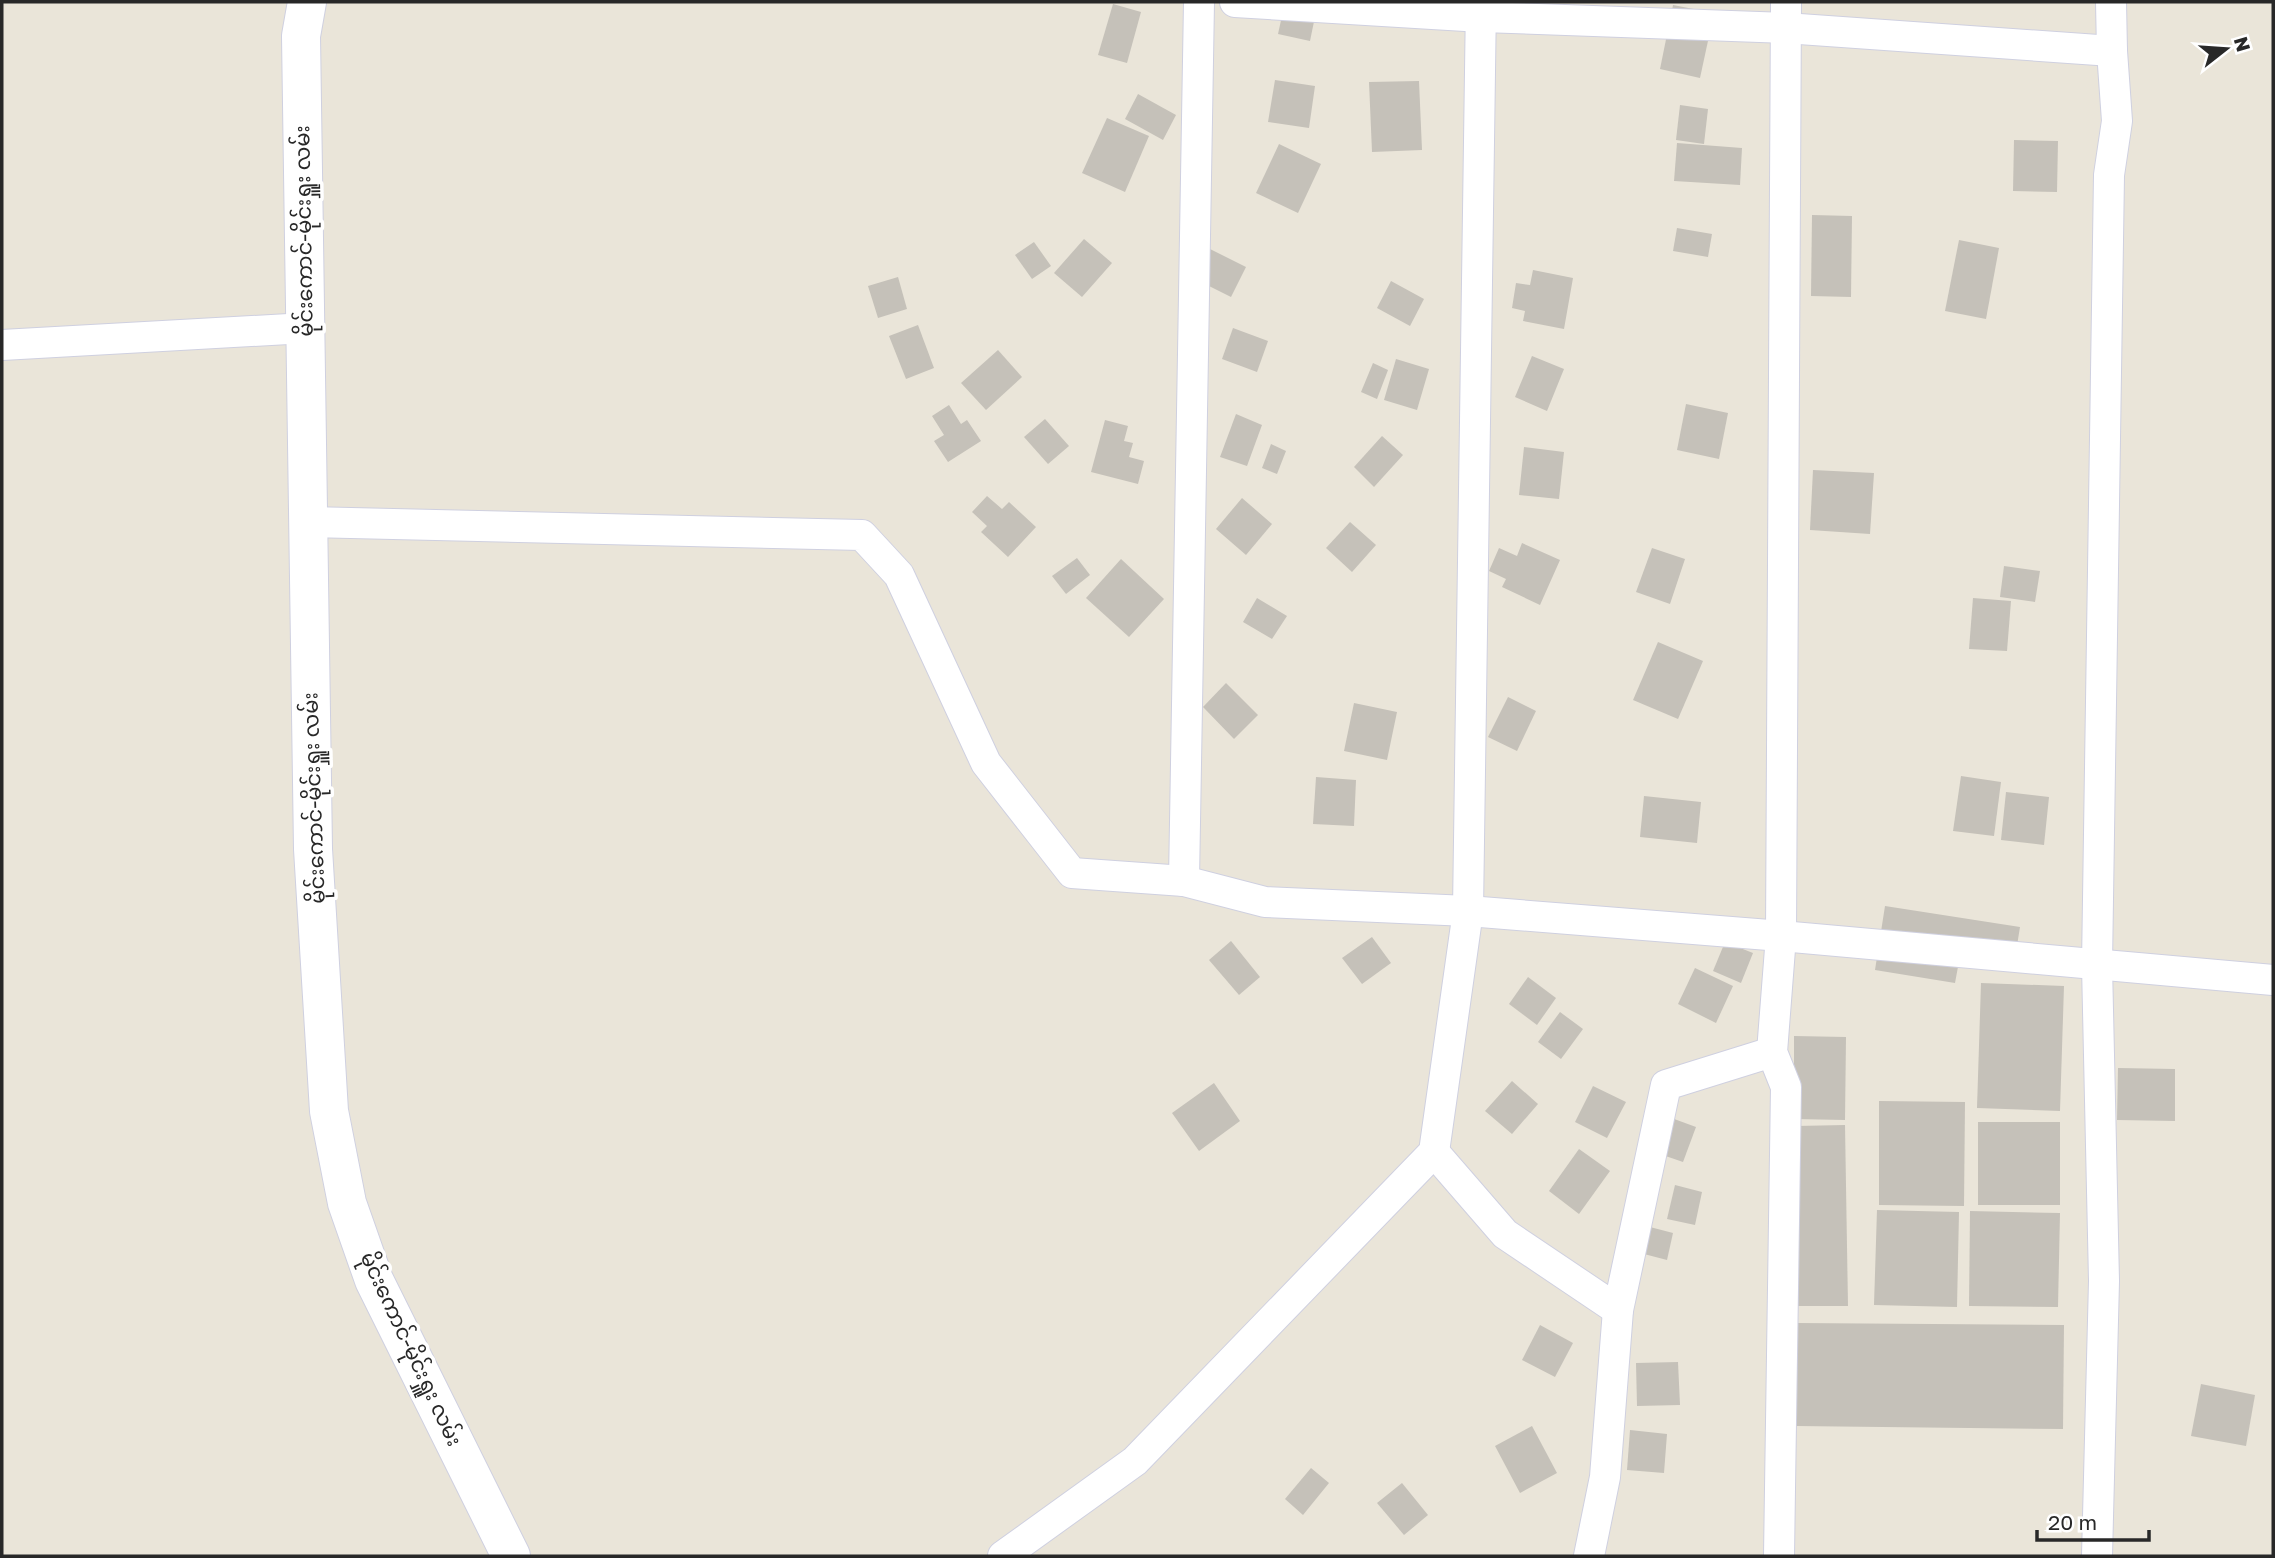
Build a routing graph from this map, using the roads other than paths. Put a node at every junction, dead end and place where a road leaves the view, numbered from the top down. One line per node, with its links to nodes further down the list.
1 (307, 2): 8 (main road, မိုင်းကောင်-မိုင်းရှူး လမ်း)
2 (1199, 2): 11 (street)
3 (1236, 2): 5 (street)
4 (2111, 2): 7 (street)
5 (1481, 9): 6 (street); 12 (street)
6 (1785, 15): 7 (street); 13 (street)
7 (2112, 51): 14 (street)
8 (306, 327): 9 (street); 10 (main road, မိုင်းကောင်-မိုင်းရှူး လမ်း)
9 (2, 345)
10 (309, 522): 11 (street); 19 (main road, မိုင်းကောင်-မိုင်းရှူး လမ်း)
11 (1184, 881): 12 (street)
12 (1468, 911): 13 (street); 17 (street)
13 (1781, 936): 14 (street); 16 (street)
14 (2097, 965): 15 (street); 23 (street)
15 (2273, 980)
16 (1772, 1052): 18 (street); 22 (street)
17 (1434, 1152): 18 (street); 20 (street)
18 (1618, 1311): 21 (street)
19 (511, 1556)
20 (1003, 1556)
21 (1589, 1556)
22 (1779, 1556)
23 (2097, 1556)

